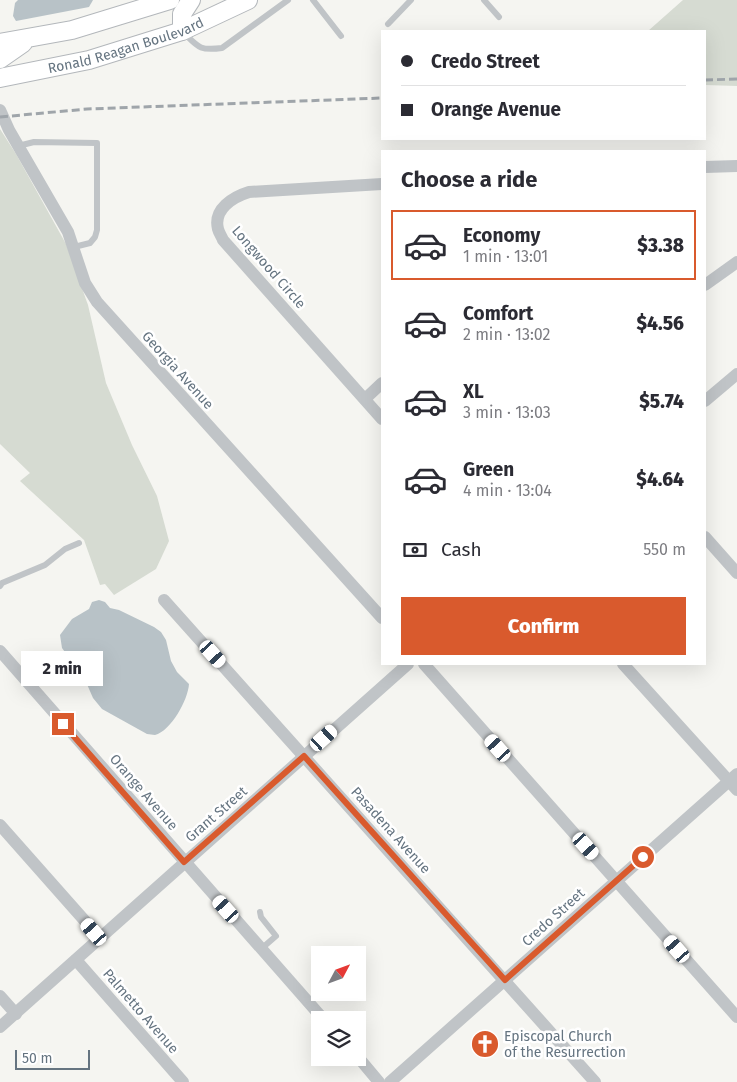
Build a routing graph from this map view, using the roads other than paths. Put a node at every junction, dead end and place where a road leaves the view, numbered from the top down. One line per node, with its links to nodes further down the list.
1 (170, 0): 12 (main road, Ronald Reagan Boulevard)
2 (191, 0): 10 (main road)
3 (248, 0): 10 (main road, Ronald Reagan Boulevard)
4 (288, 0): 10 (lane)
5 (313, 0): 11 (lane)
6 (411, 0): 9 (lane)
7 (484, 0): 8 (lane)
8 (499, 17)
9 (388, 24)
10 (182, 31): 15 (main road, Ronald Reagan Boulevard)
11 (341, 36)
12 (32, 38): 13 (main road, Ronald Reagan Boulevard); 14 (main road)
13 (0, 43)
14 (0, 59)
15 (0, 78)
16 (0, 110): 17 (street, Georgia Avenue)
17 (18, 146): 21 (street, Georgia Avenue); 21 (lane)
18 (737, 166): 19 (street)
19 (706, 167)
20 (381, 184): 26 (street, Longwood Circle)
21 (74, 247): 34 (street, Georgia Avenue)
22 (737, 262): 23 (street)
23 (706, 284)
24 (737, 374): 27 (street)
25 (381, 384): 26 (street)
26 (365, 399): 28 (street, Longwood Circle)
27 (706, 400)
28 (381, 418)
29 (706, 538): 31 (street)
30 (79, 543): 32 (lane)
31 (737, 572)
32 (0, 586)
33 (164, 600): 39 (street, Pasadena Avenue)
34 (381, 617)
35 (0, 651): 42 (street, Orange Avenue)
36 (407, 665): 39 (street, Grant Street)
37 (425, 665): 43 (street)
38 (624, 665): 40 (street)
39 (304, 756): 42 (street, Grant Street); 48 (street, Pasadena Avenue)
40 (734, 782): 43 (street, Credo Street)
41 (0, 825): 45 (street)
42 (184, 862): 45 (street, Grant Street); 46 (street, Orange Avenue)
43 (616, 880): 48 (street, Credo Street); 52 (street)
44 (260, 912): 46 (lane)
45 (100, 938): 47 (street, Grant Street)
46 (262, 949): 50 (street, Orange Avenue)
47 (76, 960): 51 (street, Grant Street); 55 (street, Palmetto Avenue)
48 (505, 980): 57 (street, Credo Street); 58 (street, Pasadena Avenue)
49 (0, 996): 51 (street)
50 (316, 1011)
51 (16, 1014): 53 (street, Grant Street)
52 (737, 1017)
53 (0, 1027)
54 (366, 1066): 56 (street)
55 (183, 1082)
56 (379, 1082)
57 (390, 1082)
58 (595, 1082)

